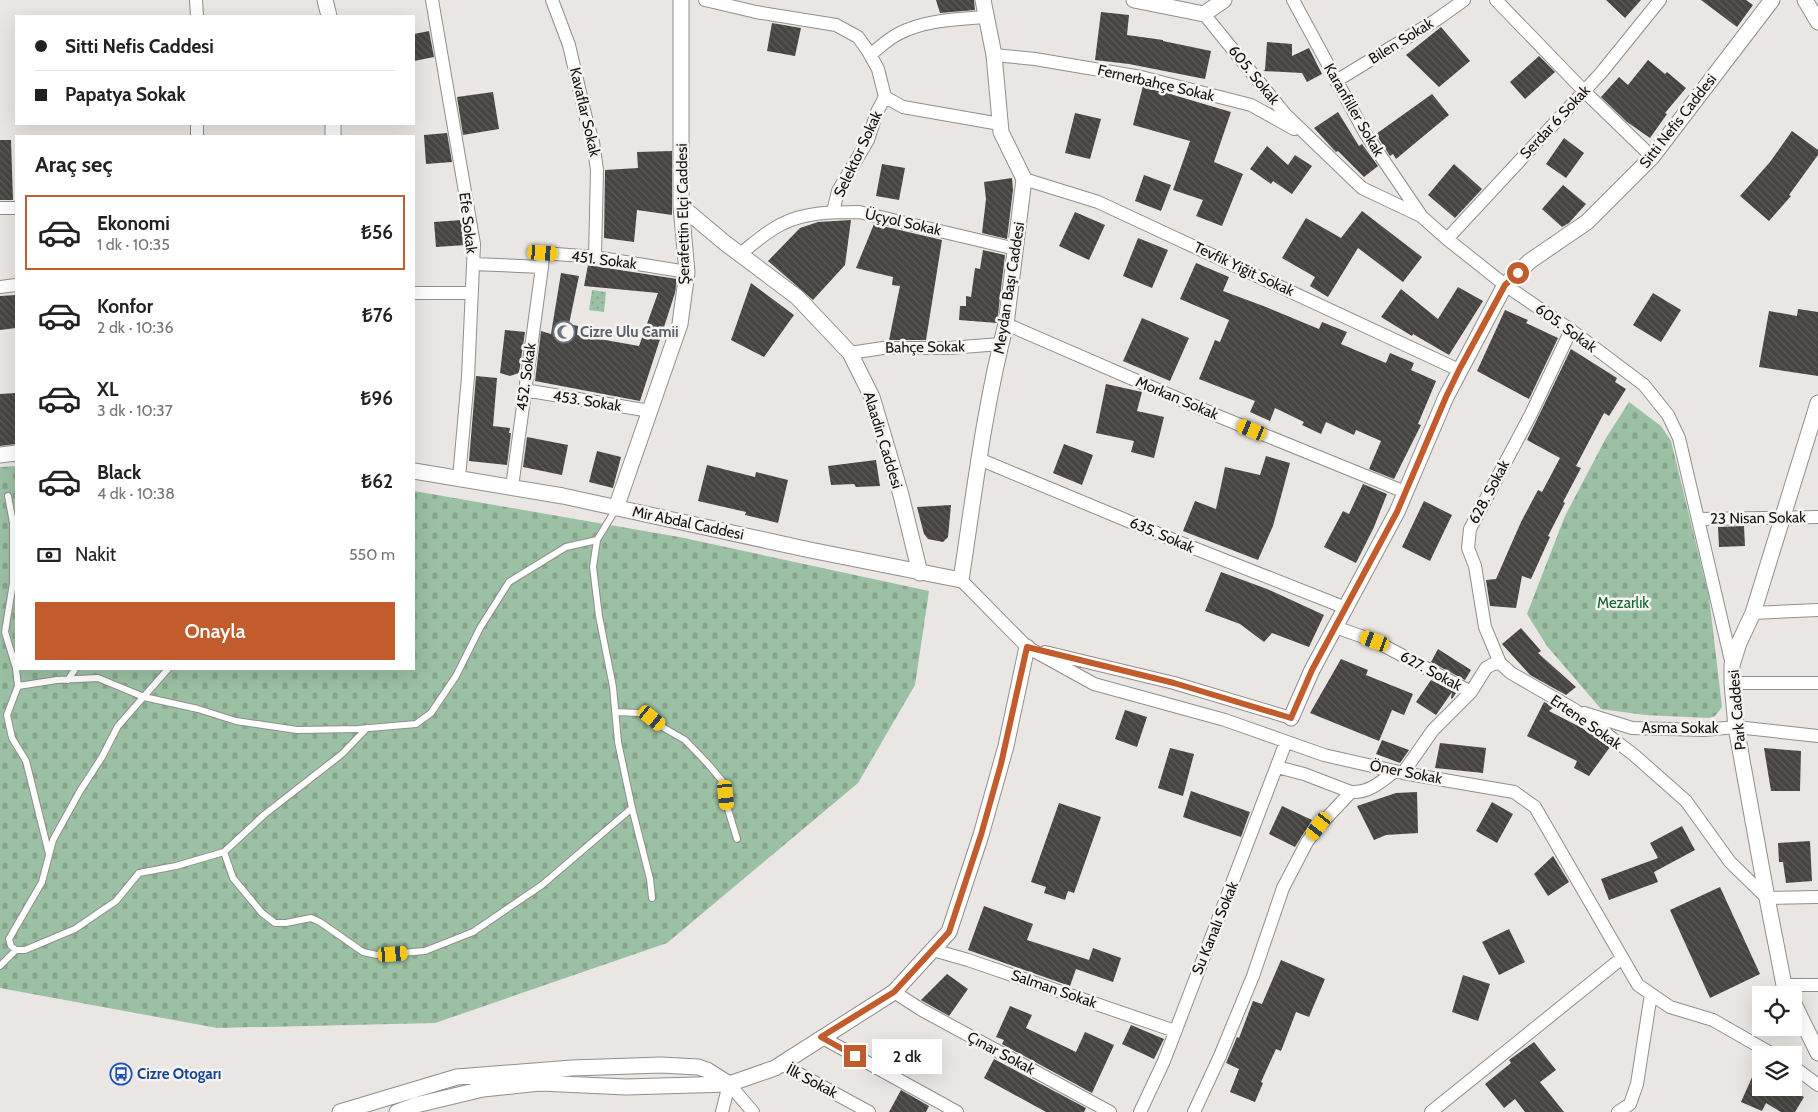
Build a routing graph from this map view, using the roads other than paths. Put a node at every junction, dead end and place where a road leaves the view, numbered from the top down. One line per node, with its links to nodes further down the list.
1 (196, 0): 17 (street)
2 (325, 0): 18 (street)
3 (432, 0): 39 (street, Efe Sokak)
4 (552, 0): 38 (street, Kavaflar Sokak)
5 (682, 0): 30 (street, Şerafettin Elçi Caddesi)
6 (705, 0): 21 (street)
7 (982, 0): 19 (street)
8 (1134, 0): 16 (street)
9 (1224, 0): 16 (street)
10 (1292, 0): 23 (street, Karanfiller Sokak)
11 (1464, 0): 23 (street, Bilen Sokak)
12 (1496, 0): 24 (street)
13 (1660, 0): 24 (street, Serdar 6 Sokak)
14 (1772, 0): 28 (street, Sitti Nefis Caddesi)
15 (1805, 0): 20 (street)
16 (1204, 14): 27 (street, 605. Sokak)
17 (197, 15)
18 (329, 15)
19 (986, 17): 21 (street); 22 (street)
20 (1818, 22)
21 (870, 55): 25 (street)
22 (994, 55): 26 (street); 27 (street, Fernerbahçe Sokak)
23 (1336, 81): 34 (street, Karanfiller Sokak)
24 (1584, 91): 28 (street); 35 (street, Serdar 6 Sokak)
25 (885, 97): 26 (street); 33 (street, Selektor Sokak)
26 (1000, 124): 29 (street)
27 (1310, 138): 34 (street, 605. Sokak)
28 (1652, 157): 43 (street, Sitti Nefis Caddesi)
29 (1024, 179): 36 (street, Meydan Başı Caddesi); 51 (street, Tevfik Yiğit Sokak)
30 (681, 206): 37 (street, Alaadin Caddesi); 41 (street, Şerafettin Elçi Caddesi)
31 (0, 208): 32 (street)
32 (15, 208)
33 (833, 212): 36 (street, Üçyol Sokak); 37 (street, Üçyol Sokak)
34 (1421, 216): 35 (street, 605. Sokak)
35 (1447, 240): 43 (street, 605. Sokak)
36 (1016, 249): 47 (street, Meydan Başı Caddesi)
37 (740, 254): 50 (street, Alaadin Caddesi)
38 (595, 257): 40 (street, 451. Sokak); 41 (street, 451. Sokak)
39 (473, 264): 40 (street); 46 (street, Efe Sokak)
40 (542, 267): 52 (street, 452. Sokak)
41 (687, 272): 54 (street, Şerafettin Elçi Caddesi)
42 (15, 285): 44 (street)
43 (1505, 285): 48 (street, 605. Sokak); 51 (street, Sitti Nefis Caddesi)
44 (0, 288)
45 (415, 293): 46 (street)
46 (472, 293): 59 (street, Efe Sokak)
47 (1006, 324): 49 (street, Meydan Başı Caddesi); 61 (street, Morkan Sokak)
48 (1571, 330): 66 (street, 605. Sokak); 75 (street, 628. Sokak)
49 (1001, 344): 50 (street, Bahçe Sokak); 57 (street, Meydan Başı Caddesi)
50 (850, 353): 68 (street, Alaadin Caddesi)
51 (1459, 370): 61 (street, Sitti Nefis Caddesi)
52 (524, 390): 54 (street, 453. Sokak); 60 (street, 452. Sokak)
53 (1818, 403): 65 (street, Park Caddesi)
54 (650, 411): 63 (street, Şerafettin Elçi Caddesi)
55 (15, 453): 56 (street)
56 (0, 455)
57 (979, 459): 69 (street, Meydan Başı Caddesi); 70 (street, 635. Sokak)
58 (415, 472): 59 (street, Mir Abdal Caddesi)
59 (459, 478): 60 (street, Mir Abdal Caddesi)
60 (512, 487): 63 (street, Mir Abdal Caddesi)
61 (1405, 492): 70 (street, Sitti Nefis Caddesi)
62 (8, 496): 77 (lane)
63 (616, 508): 67 (lane); 68 (street, Mir Abdal Caddesi)
64 (1818, 517): 65 (street, 23 Nisan Sokak)
65 (1783, 518): 66 (street, 23 Nisan Sokak); 72 (street, Park Caddesi)
66 (1699, 519): 76 (street, 605. Sokak)
67 (597, 540): 88 (lane); 92 (lane)
68 (920, 573): 69 (street, Mir Abdal Caddesi)
69 (961, 580): 74 (street, Öner Sokak)
70 (1346, 608): 73 (street, Sitti Nefis Caddesi)
71 (1818, 610): 72 (street)
72 (1753, 613): 76 (street, Park Caddesi)
73 (1335, 627): 85 (street, 627. Sokak); 90 (street, Sitti Nefis Caddesi)
74 (1027, 647): 90 (street); 94 (street, Öner Sokak); 106 (street)
75 (1500, 664): 85 (street); 87 (street, Ertene Sokak)
76 (1732, 665): 82 (street, Park Caddesi)
77 (15, 666)
78 (16, 670): 84 (lane)
79 (74, 670): 81 (lane)
80 (167, 670): 86 (lane)
81 (68, 680): 84 (lane); 86 (lane)
82 (1732, 683): 83 (street); 91 (street, Park Caddesi)
83 (1818, 683)
84 (18, 686): 89 (lane)
85 (1471, 692): 96 (street)
86 (144, 697): 92 (lane); 101 (lane)
87 (1574, 710): 91 (street, Asma Sokak); 104 (street, Ertene Sokak)
88 (615, 712): 98 (lane); 99 (lane)
89 (3, 717): 101 (lane)
90 (1291, 718)
91 (1736, 727): 93 (street, Asma Sokak); 104 (street, Park Caddesi)
92 (368, 728): 100 (lane)
93 (1818, 736)
94 (1286, 742): 95 (street, Su Kanalı Sokak); 96 (street, Öner Sokak)
95 (1277, 767): 97 (street); 115 (street, Su Kanalı Sokak)
96 (1399, 772): 97 (street); 107 (street, Öner Sokak)
97 (1351, 792): 131 (street)
98 (632, 808): 100 (lane); 103 (lane)
99 (737, 839)
100 (224, 852): 105 (lane)
101 (49, 855): 105 (lane)
102 (1818, 897): 104 (street)
103 (652, 898)
104 (1767, 898): 110 (street, Park Caddesi)
105 (16, 950): 108 (lane)
106 (933, 950): 112 (street); 115 (street, Salman Sokak)
107 (1622, 958): 113 (street, Öner Sokak); 132 (street)
108 (0, 966)
109 (1818, 985): 111 (street)
110 (1786, 986)
111 (1802, 988)
112 (894, 992): 116 (street); 129 (street, Çınar Sokak)
113 (1651, 994): 117 (street, Öner Sokak); 133 (street)
114 (1802, 1020): 118 (street)
115 (1175, 1031): 130 (street, Su Kanalı Sokak)
116 (821, 1037): 119 (street); 128 (street)
117 (1758, 1046)
118 (1818, 1053)
119 (781, 1064): 121 (street); 127 (street, İlk Sokak)
120 (1802, 1073): 122 (street)
121 (729, 1084): 123 (street); 124 (street); 125 (street); 126 (street)
122 (1818, 1085)
123 (340, 1112)
124 (397, 1112)
125 (722, 1112)
126 (753, 1112)
127 (869, 1112)
128 (957, 1112)
129 (1110, 1112)
130 (1140, 1112)
131 (1194, 1112)
132 (1430, 1112)
133 (1618, 1112)

